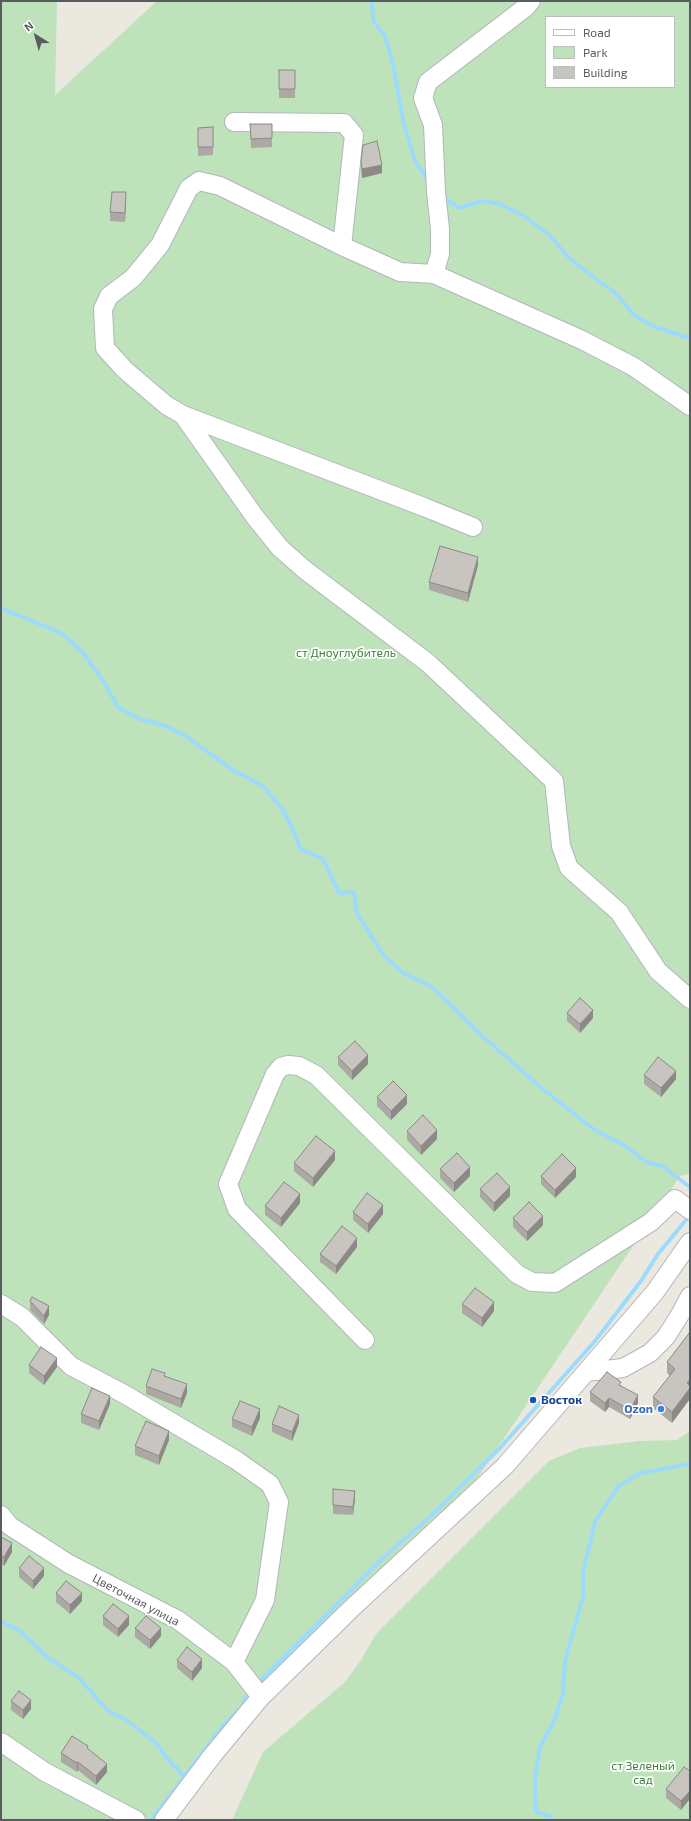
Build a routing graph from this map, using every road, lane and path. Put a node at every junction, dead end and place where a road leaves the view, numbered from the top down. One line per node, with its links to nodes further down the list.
1 (531, 1): 4 (street)
2 (234, 122): 3 (street)
3 (342, 246): 4 (street); 6 (street)
4 (434, 274): 5 (street)
5 (690, 406)
6 (183, 415): 7 (street); 8 (street)
7 (473, 527)
8 (690, 999)
9 (690, 1210): 13 (street)
10 (690, 1242): 14 (street)
11 (690, 1296): 14 (street)
12 (1, 1304): 16 (street)
13 (365, 1340)
14 (586, 1372): 17 (street)
15 (1, 1516): 16 (street, Цветочная улица)
16 (234, 1662): 17 (street, Цветочная улица)
17 (261, 1697): 20 (street)
18 (1, 1742): 19 (street)
19 (136, 1820)
20 (164, 1820)

